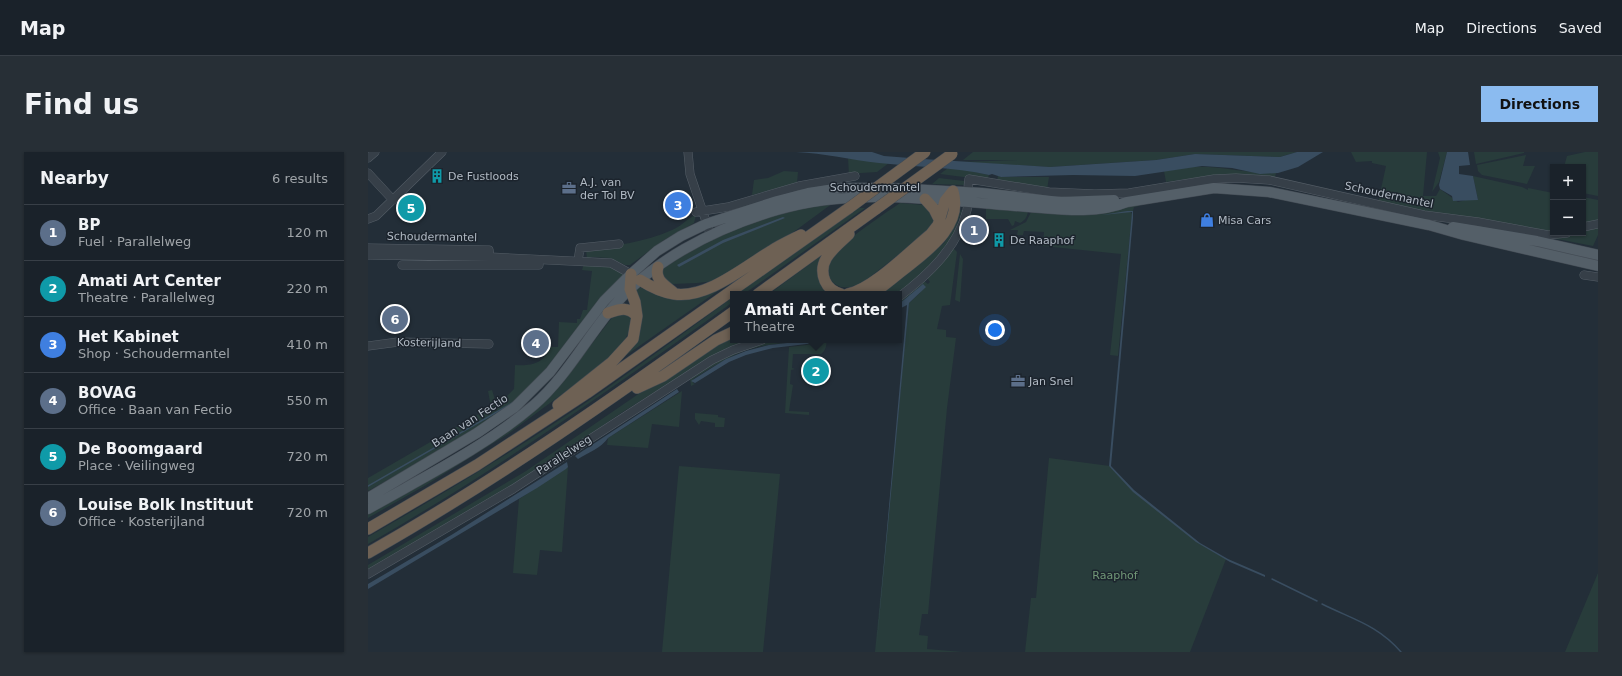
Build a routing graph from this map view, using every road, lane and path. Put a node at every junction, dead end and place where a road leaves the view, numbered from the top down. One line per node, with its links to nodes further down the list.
1 (375, 152): 6 (street)
2 (442, 152): 12 (street)
3 (688, 152): 17 (street)
4 (925, 152): 18 (highway, bridge)
5 (954, 153): 16 (highway, bridge)
6 (368, 158)
7 (368, 173): 12 (street)
8 (856, 176): 17 (street, Schoudermantel)
9 (1207, 184): 10 (street, Schoudermantel); 14 (main road, Schoudermantel); 23 (main road, Schoudermantel); 25 (street, Schoudermantel)
10 (968, 192): 11 (main road, Schoudermantel); 14 (main road, Schoudermantel); 15 (street)
11 (951, 198): 13 (main road, Schoudermantel); 15 (main road, Schoudermantel); 20 (highway); 21 (main road, Schoudermantel); 49 (highway)
12 (393, 200): 19 (street)
13 (925, 200): 20 (highway); 26 (main road, Schoudermantel)
14 (1128, 202): 15 (main road, Schoudermantel)
15 (967, 203): 52 (street)
16 (876, 209): 46 (highway); 47 (highway)
17 (699, 211): 21 (street)
18 (837, 216): 45 (highway); 51 (highway)
19 (368, 219)
20 (940, 220): 48 (highway)
21 (706, 224): 26 (street); 42 (main road, Schoudermantel)
22 (1598, 224): 24 (street)
23 (1429, 225): 29 (main road, Schoudermantel); 39 (main road, Schoudermantel)
24 (1586, 226)
25 (1550, 235)
26 (711, 236): 40 (main road, Schoudermantel)
27 (619, 244): 35 (street)
28 (368, 248): 33 (street, Schoudermantel)
29 (1598, 254)
30 (368, 255): 31 (street, Schoudermantel)
31 (400, 256): 32 (street, Schoudermantel); 34 (street, Schoudermantel)
32 (460, 256): 33 (street, Schoudermantel); 37 (street, Schoudermantel)
33 (490, 257): 35 (street, Schoudermantel)
34 (368, 260)
35 (578, 261): 42 (street, Schoudermantel)
36 (402, 265): 37 (street)
37 (460, 265): 38 (street)
38 (540, 265)
39 (1598, 266)
40 (658, 267): 42 (main road, Schoudermantel); 51 (highway)
41 (1584, 276): 43 (street)
42 (636, 277): 44 (highway); 51 (highway); 62 (main road, Baan van Fectio)
43 (1598, 277)
44 (630, 289): 53 (main road, Baan van Fectio); 55 (highway)
45 (732, 291)
46 (762, 291)
47 (834, 291)
48 (859, 291)
49 (876, 291)
50 (730, 293): 61 (highway)
51 (675, 294)
52 (902, 294)
53 (608, 313): 55 (highway); 63 (main road, Baan van Fectio)
54 (730, 314): 60 (highway)
55 (637, 316): 61 (highway)
56 (730, 334): 60 (highway)
57 (751, 343): 66 (street, Parallelweg)
58 (489, 344): 59 (street, Kosterijland)
59 (368, 346)
60 (612, 399): 65 (highway)
61 (518, 439): 64 (highway)
62 (368, 498)
63 (368, 509)
64 (368, 529)
65 (368, 553)
66 (368, 574)

